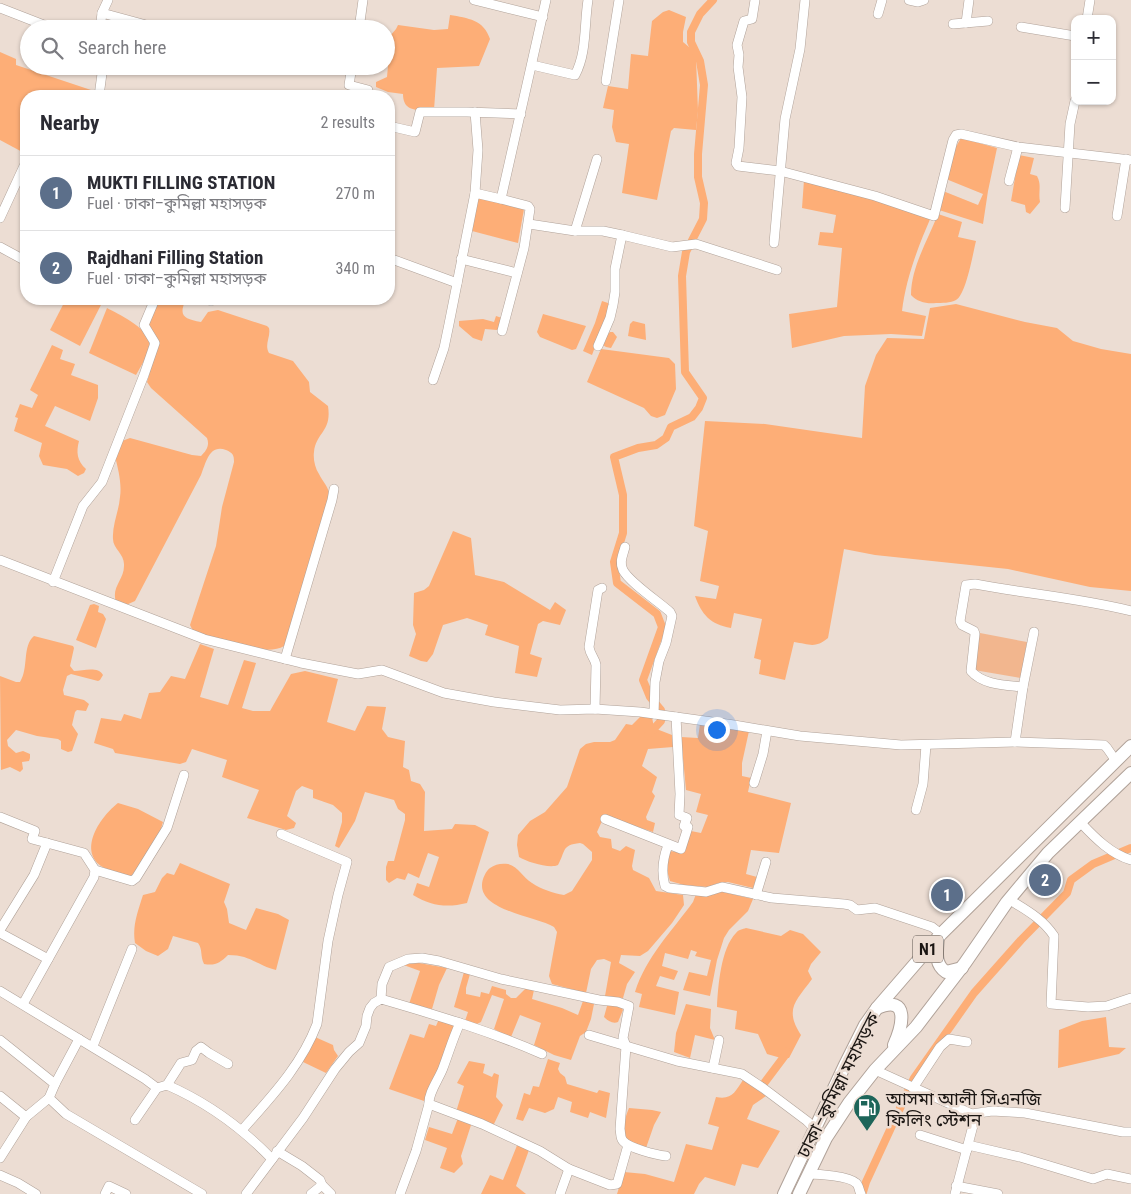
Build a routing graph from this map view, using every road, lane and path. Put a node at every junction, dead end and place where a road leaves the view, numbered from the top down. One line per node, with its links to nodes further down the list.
1 (108, 0): 15 (street)
2 (363, 0): 22 (street)
3 (474, 0): 18 (street)
4 (546, 0): 18 (street)
5 (588, 0): 28 (street)
6 (619, 0): 31 (street)
7 (755, 0): 42 (street)
8 (805, 0): 42 (street)
9 (882, 0): 16 (street)
10 (909, 0): 11 (street)
11 (924, 0)
12 (969, 0): 24 (street)
13 (1090, 0): 17 (street)
14 (0, 8): 19 (street)
15 (102, 13): 20 (street); 21 (street)
16 (878, 14)
17 (1088, 15)
18 (543, 17): 28 (street)
19 (31, 20)
20 (101, 20)
21 (128, 20)
22 (360, 20)
23 (988, 21): 24 (street)
24 (966, 22): 25 (street)
25 (953, 24)
26 (1021, 27): 27 (street)
27 (1071, 35)
28 (532, 65): 36 (street)
29 (102, 75): 32 (street)
30 (351, 75): 33 (street)
31 (606, 81)
32 (100, 90)
33 (368, 90)
34 (1074, 105): 39 (street)
35 (475, 112): 36 (street); 37 (street); 45 (street)
36 (521, 114): 46 (street)
37 (395, 127)
38 (1018, 147): 39 (street); 42 (street); 44 (street)
39 (1069, 153): 41 (street); 47 (street)
40 (597, 159): 51 (street)
41 (1129, 160): 48 (street)
42 (780, 171): 53 (street)
43 (20, 175): 49 (street)
44 (1010, 181)
45 (475, 193): 46 (street); 56 (street)
46 (501, 199): 50 (street)
47 (1065, 208)
48 (1117, 216)
49 (0, 218)
50 (529, 224): 51 (street); 59 (street)
51 (575, 232): 52 (street)
52 (622, 235): 58 (street); 63 (street)
53 (774, 243)
54 (0, 248): 55 (street)
55 (20, 258)
56 (461, 259): 59 (street); 60 (street)
57 (395, 260): 60 (street)
58 (778, 270)
59 (517, 273): 62 (street)
60 (457, 284): 64 (street)
61 (152, 305): 68 (street)
62 (502, 330)
63 (598, 346)
64 (433, 380)
65 (334, 489): 72 (street)
66 (625, 547): 75 (street)
67 (0, 560): 68 (street)
68 (53, 582): 72 (street)
69 (602, 588): 74 (street)
70 (1131, 611): 73 (street)
71 (1034, 632): 73 (street)
72 (285, 659): 74 (street)
73 (1023, 688): 78 (street)
74 (595, 709): 75 (street)
75 (654, 714): 76 (street)
76 (676, 717): 77 (street); 92 (street)
77 (767, 730): 79 (street); 85 (street)
78 (1016, 742): 79 (street); 81 (street)
79 (926, 745): 86 (street)
80 (1131, 746): 81 (highway, ঢাকা–কুমিল্লা মহাসড়ক / N1)
81 (1116, 761): 99 (highway, ঢাকা–কুমিল্লা মহাসড়ক / N1)
82 (1131, 773): 89 (highway, ঢাকা–কুমিল্লা মহাসড়ক / N1)
83 (184, 775): 95 (street)
84 (1131, 777): 89 (highway)
85 (754, 783)
86 (916, 810)
87 (0, 817): 91 (street)
88 (605, 818): 92 (street)
89 (1081, 823): 93 (street); 97 (highway, ঢাকা–কুমিল্লা মহাসড়ক / N1)
90 (281, 834): 132 (street)
91 (47, 843): 95 (street); 98 (street)
92 (668, 845): 96 (street)
93 (1127, 859)
94 (766, 862): 96 (street)
95 (95, 870): 101 (street)
96 (756, 896): 99 (street)
97 (1010, 900): 102 (highway, ঢাকা–কুমিল্লা মহাসড়ক / N1); 104 (street)
98 (0, 931): 101 (street)
99 (940, 936): 102 (highway); 107 (highway, ঢাকা–কুমিল্লা মহাসড়ক / N1)
100 (132, 949): 114 (street)
101 (48, 959): 106 (street)
102 (962, 968): 116 (highway, ঢাকা–কুমিল্লা মহাসড়ক / N1)
103 (0, 991): 106 (street)
104 (1131, 998)
105 (381, 1000): 108 (street); 115 (street); 137 (street)
106 (22, 1004): 110 (street)
107 (876, 1008): 116 (highway); 131 (highway, ঢাকা–কুমিল্লা মহাসড়ক / N1)
108 (460, 1023): 117 (street); 127 (street)
109 (589, 1035): 115 (street)
110 (79, 1039): 114 (street); 121 (street)
111 (0, 1040): 121 (street)
112 (718, 1040): 119 (street)
113 (967, 1042): 124 (street)
114 (93, 1046): 123 (street)
115 (626, 1046): 119 (street); 135 (street)
116 (890, 1053): 120 (highway, ঢাকা–কুমিল্লা মহাসড়ক / N1)
117 (542, 1054)
118 (228, 1064): 122 (street)
119 (713, 1068): 131 (street)
120 (875, 1070): 124 (street); 141 (highway, ঢাকা–কুমিল্লা মহাসড়ক / N1)
121 (56, 1084): 126 (street)
122 (167, 1085): 123 (street); 132 (street)
123 (157, 1088): 130 (street)
124 (914, 1088): 128 (street)
125 (0, 1096): 129 (street)
126 (49, 1098): 129 (street); 147 (street)
127 (429, 1104): 140 (street); 154 (street)
128 (972, 1114): 133 (street); 136 (street)
129 (26, 1117): 139 (street)
130 (135, 1120)
131 (815, 1129): 156 (highway, ঢাকা–কুমিল্লা মহাসড়ক / N1)
132 (242, 1130): 137 (street)
133 (1131, 1132)
134 (920, 1135): 136 (street)
135 (628, 1145): 138 (street); 140 (street)
136 (968, 1148): 143 (street); 145 (street)
137 (275, 1155): 144 (street); 151 (street)
138 (666, 1156)
139 (0, 1158)
140 (569, 1169): 155 (street)
141 (808, 1174): 146 (street); 157 (highway, ঢাকা–কুমিল্লা মহাসড়ক / N1)
142 (0, 1175): 148 (street)
143 (1131, 1179)
144 (322, 1184): 152 (street); 153 (street)
145 (955, 1190): 158 (street)
146 (860, 1192)
147 (199, 1193)
148 (36, 1194)
149 (105, 1194): 150 (street)
150 (126, 1194)
151 (246, 1194)
152 (311, 1194)
153 (331, 1194)
154 (400, 1194)
155 (560, 1194)
156 (784, 1194)
157 (799, 1194)
158 (998, 1194)

